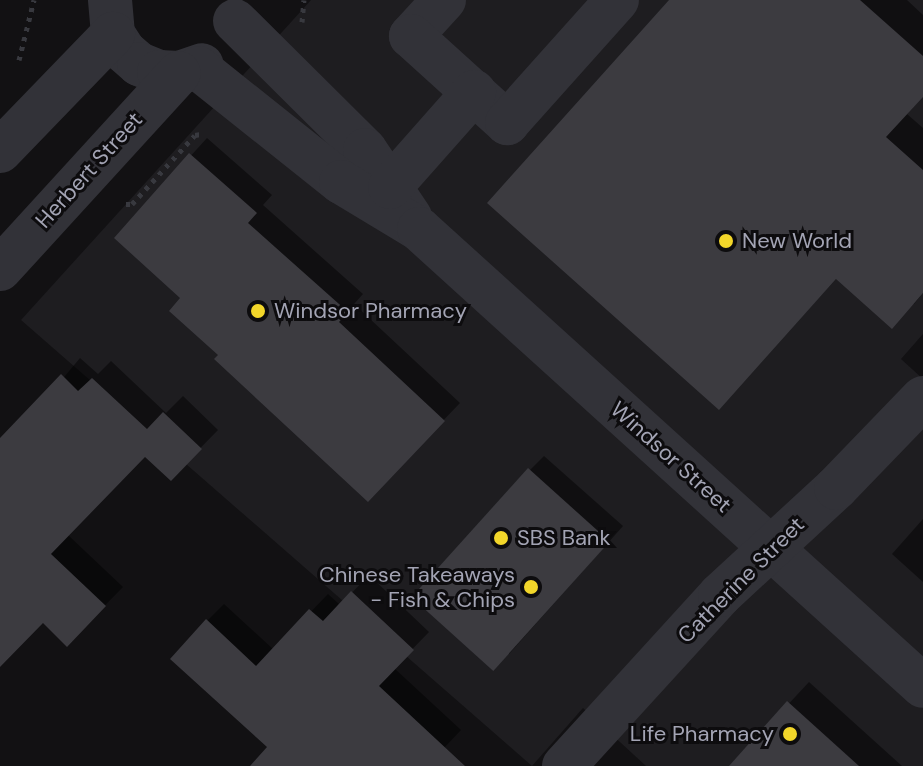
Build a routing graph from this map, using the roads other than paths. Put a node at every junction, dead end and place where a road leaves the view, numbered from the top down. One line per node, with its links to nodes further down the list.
1 (444, 0): 6 (street)
2 (617, 0): 6 (street)
3 (235, 11): 5 (street, Windsor Street); 8 (street, Windsor Street)
4 (111, 17): 5 (street, Windsor Street); 7 (street)
5 (188, 70): 9 (street, Windsor Street); 10 (street, Herbert Street)
6 (474, 92): 8 (street)
7 (0, 151)
8 (390, 187): 9 (street, Windsor Street)
9 (419, 229): 12 (street, Windsor Street)
10 (0, 269)
11 (923, 398): 12 (street, Catherine Street)
12 (771, 547): 13 (street, Windsor Street); 14 (street, Catherine Street)
13 (923, 686)
14 (564, 766)

